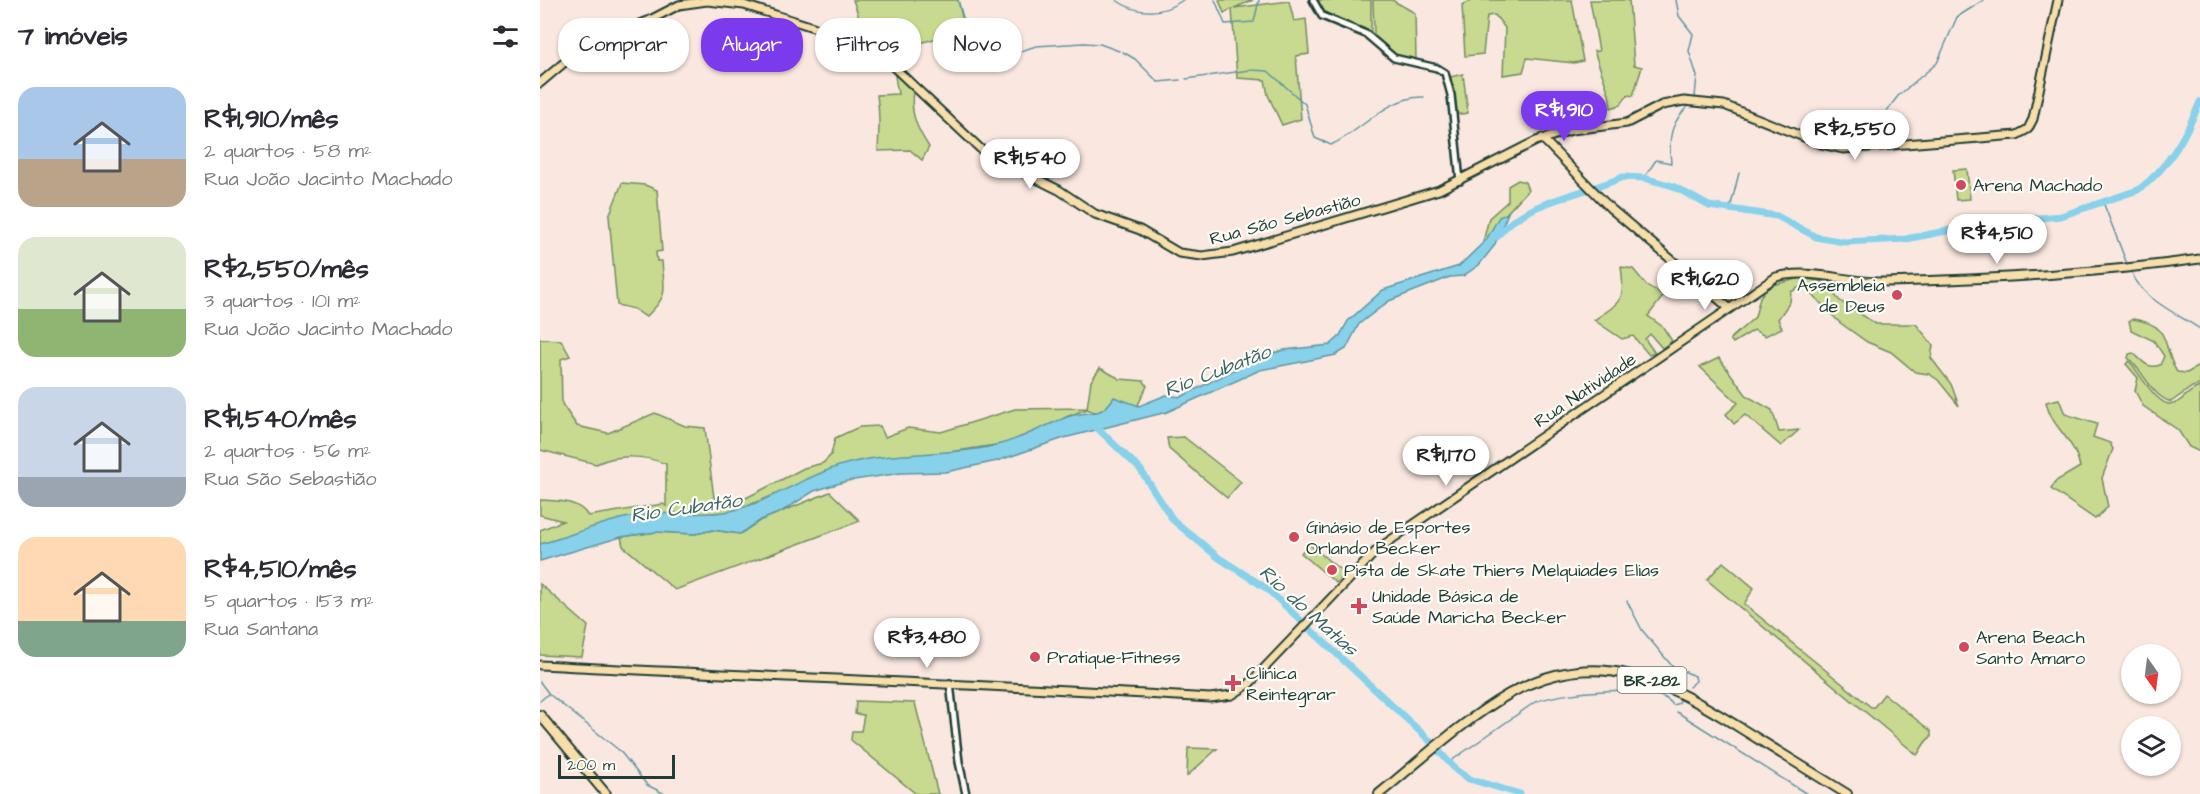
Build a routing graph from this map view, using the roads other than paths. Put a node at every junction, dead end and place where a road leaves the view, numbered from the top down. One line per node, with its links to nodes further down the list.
1 (1313, 0): 5 (street)
2 (2058, 0): 4 (main road, Rua São Sebastião)
3 (540, 82): 5 (main road, Rua São Sebastião)
4 (1542, 138): 5 (main road, Rua São Sebastião); 7 (main road)
5 (1460, 181)
6 (2200, 259): 7 (main road, Rua Natividade)
7 (1730, 308): 9 (main road, Rua Natividade)
8 (540, 665): 9 (main road, Rua Natividade)
9 (950, 683): 14 (street)
10 (540, 715): 12 (highway)
11 (540, 722): 12 (highway)
12 (554, 734): 13 (highway)
13 (606, 794)
14 (966, 794)
15 (1379, 794): 16 (highway, BR-282)
16 (1847, 794)

